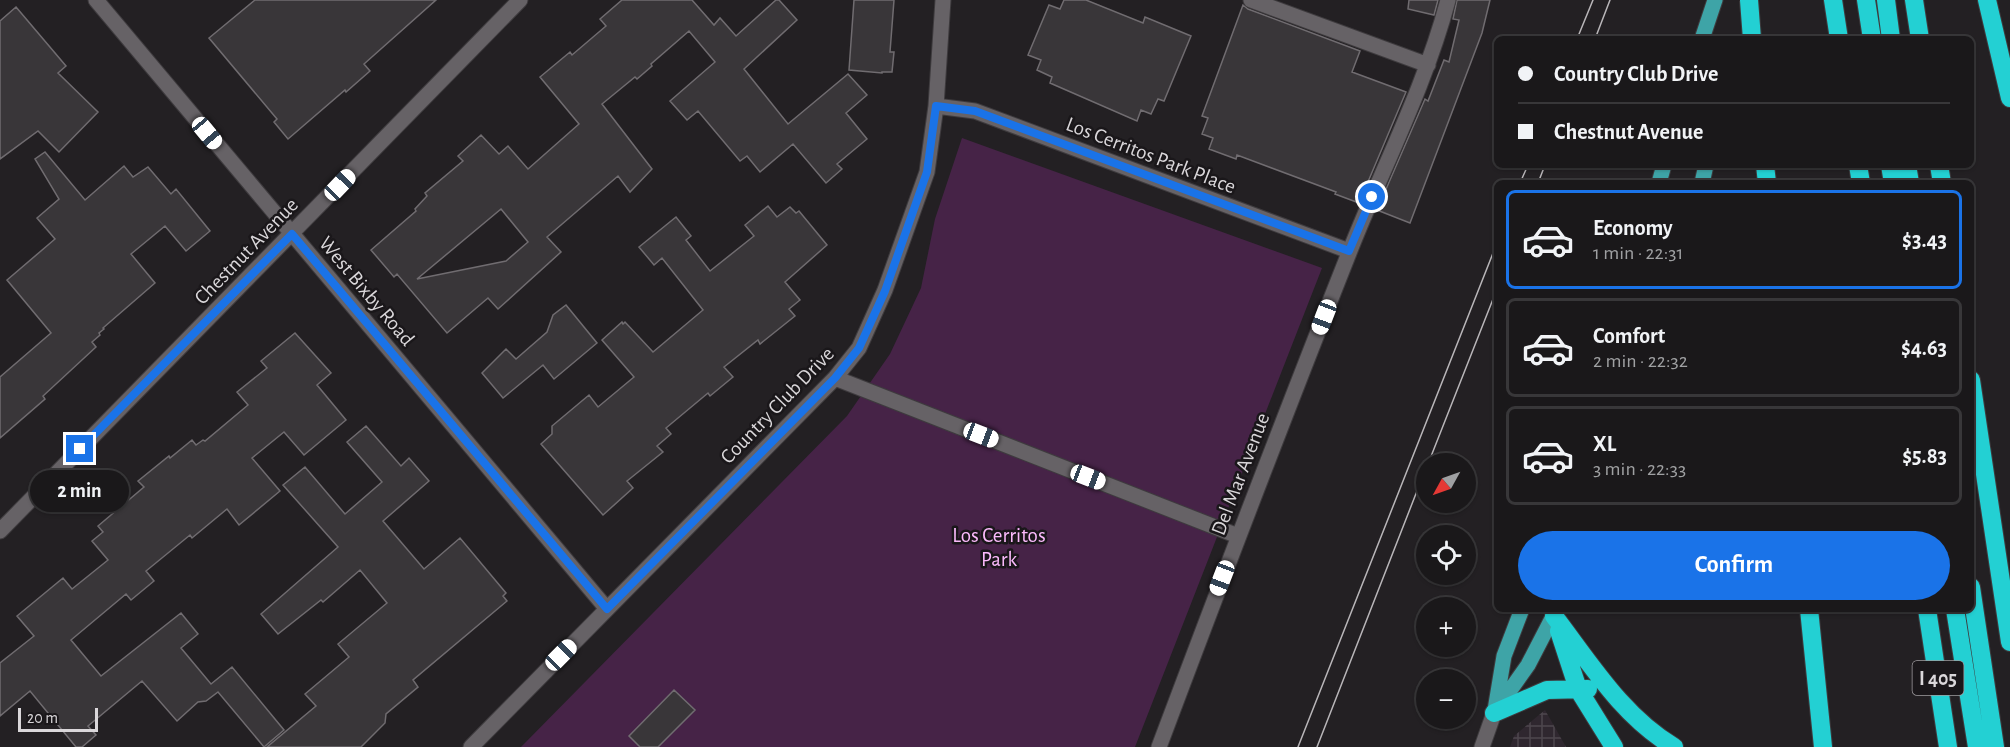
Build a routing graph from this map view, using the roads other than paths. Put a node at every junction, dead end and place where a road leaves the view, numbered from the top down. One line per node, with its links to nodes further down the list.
1 (96, 0): 24 (street, West Bixby Road)
2 (520, 0): 24 (street, Chestnut Avenue)
3 (942, 0): 23 (street, Country Club Drive)
4 (1251, 0): 21 (street)
5 (1448, 0): 21 (street)
6 (1715, 0): 14 (main road)
7 (1749, 0): 16 (highway, bridge)
8 (1755, 0): 15 (main road)
9 (1833, 0): 17 (highway)
10 (1886, 0): 19 (highway)
11 (1914, 0): 20 (highway)
12 (1986, 0): 22 (highway)
13 (1867, 5): 18 (highway)
14 (1703, 36)
15 (1742, 36)
16 (1752, 36)
17 (1839, 36)
18 (1872, 36)
19 (1891, 36)
20 (1920, 36)
21 (1428, 65): 25 (street)
22 (2010, 98)
23 (936, 106): 25 (street, Los Cerritos Park Place); 26 (street, Country Club Drive)
24 (292, 234): 28 (street, Chestnut Avenue); 31 (street, West Bixby Road)
25 (1349, 251): 29 (street, Del Mar Avenue)
26 (835, 378): 29 (street); 31 (street, Country Club Drive)
27 (1974, 400): 37 (highway)
28 (0, 531)
29 (1238, 536): 43 (street, Del Mar Avenue)
30 (1974, 607): 49 (highway)
31 (607, 609): 42 (street, Country Club Drive)
32 (1521, 612): 40 (main road)
33 (1554, 612): 38 (highway); 39 (highway); 40 (main road)
34 (1809, 612): 41 (highway)
35 (1927, 612): 47 (highway, I 405)
36 (1955, 612): 48 (highway)
37 (2010, 642)
38 (1578, 689): 39 (highway); 40 (highway); 45 (highway)
39 (1611, 691): 46 (highway)
40 (1494, 713): 44 (street)
41 (1823, 741)
42 (471, 747)
43 (1159, 747)
44 (1482, 747)
45 (1614, 747)
46 (1674, 747)
47 (1948, 747)
48 (1977, 747)
49 (1995, 747)

